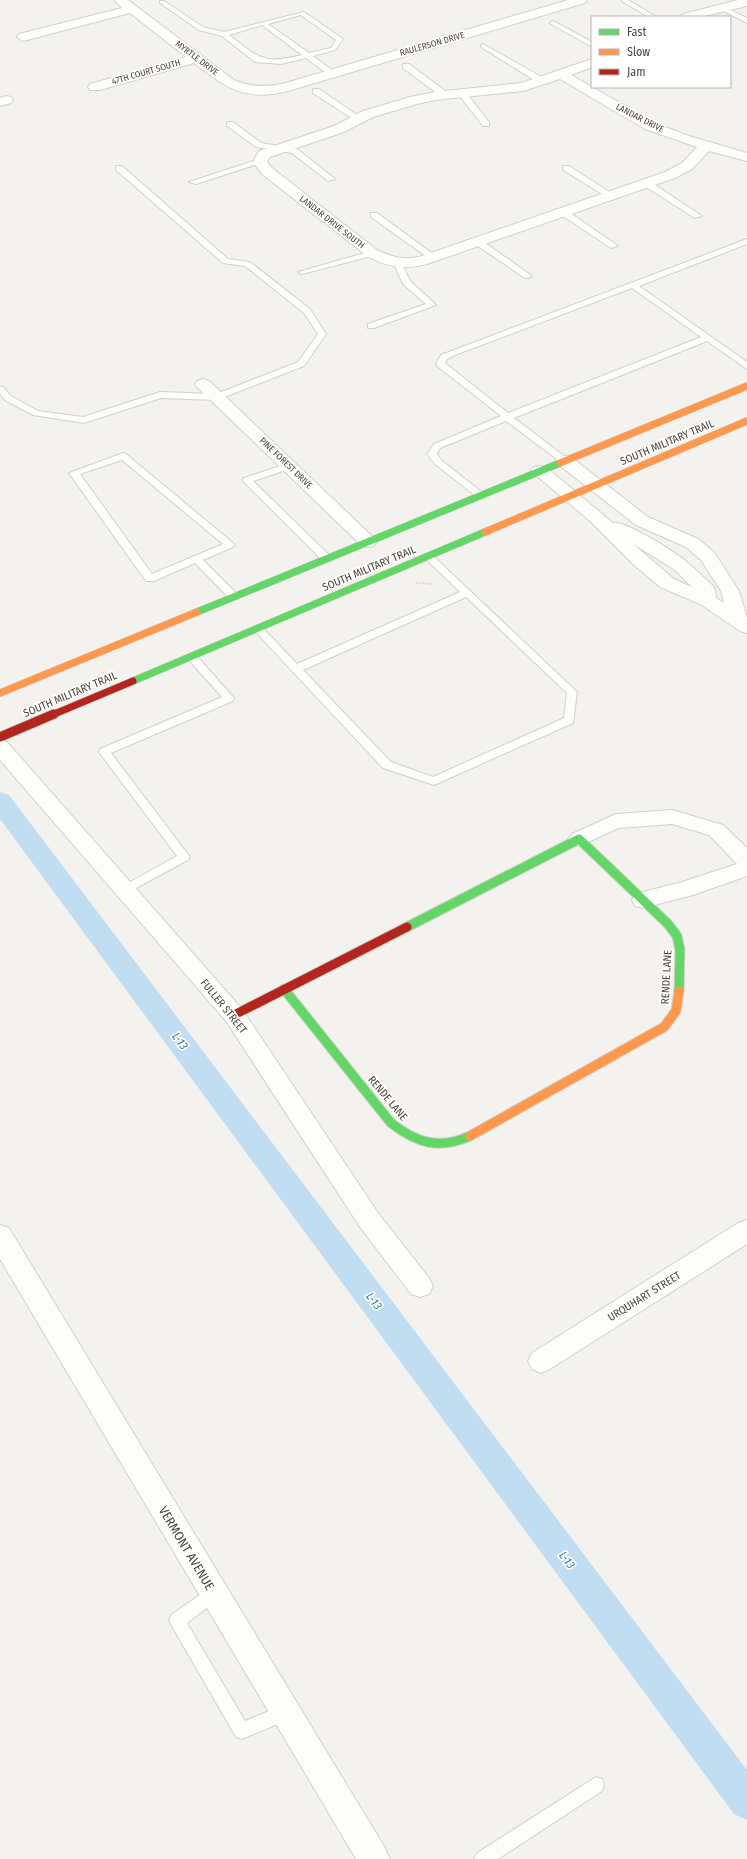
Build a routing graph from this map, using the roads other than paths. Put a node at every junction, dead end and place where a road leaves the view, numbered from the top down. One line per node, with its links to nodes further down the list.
1 (120, 0): 7 (street, MYRTLE DRIVE)
2 (581, 0): 21 (street, RAULERSON DRIVE)
3 (625, 1): 8 (lane)
4 (162, 2): 13 (lane)
5 (744, 2): 6 (street)
6 (720, 7): 9 (street); 10 (lane)
7 (132, 9): 14 (street); 18 (street, MYRTLE DRIVE)
8 (652, 16)
9 (690, 16)
10 (747, 21)
11 (263, 23): 13 (lane); 17 (lane); 17 (lane)
12 (553, 23): 15 (lane)
13 (224, 34): 17 (lane)
14 (23, 37)
15 (591, 44)
16 (483, 46): 23 (lane)
17 (308, 56): 21 (lane)
18 (196, 58): 24 (street, 47TH COURT SOUTH); 25 (street, MYRTLE DRIVE)
19 (591, 63): 22 (street)
20 (406, 66): 28 (lane)
21 (332, 73): 25 (street, RAULERSON DRIVE)
22 (561, 74): 23 (street); 32 (street, LANDAR DRIVE)
23 (542, 81): 27 (street)
24 (95, 86)
25 (282, 88)
26 (316, 92): 29 (lane)
27 (462, 94): 28 (street); 31 (lane)
28 (445, 95): 29 (street)
29 (359, 119): 33 (street)
30 (230, 124): 33 (lane)
31 (486, 124)
32 (707, 145): 34 (street, LANDAR DRIVE); 40 (street, LANDAR DRIVE SOUTH)
33 (278, 148): 35 (street); 38 (lane)
34 (747, 157)
35 (260, 162): 39 (lane); 48 (street, LANDAR DRIVE SOUTH)
36 (119, 168): 60 (lane)
37 (566, 168): 41 (lane)
38 (331, 179)
39 (193, 182)
40 (646, 183): 41 (street, LANDAR DRIVE SOUTH); 44 (lane)
41 (610, 195): 42 (street, LANDAR DRIVE SOUTH)
42 (563, 212): 46 (street, LANDAR DRIVE SOUTH); 47 (lane)
43 (374, 214): 49 (lane)
44 (698, 216)
45 (747, 241): 53 (lane)
46 (478, 242): 49 (street, LANDAR DRIVE SOUTH); 52 (lane)
47 (614, 246)
48 (372, 253): 50 (street, LANDAR DRIVE SOUTH); 51 (lane)
49 (433, 257): 50 (street, LANDAR DRIVE SOUTH)
50 (398, 264): 54 (lane)
51 (302, 272)
52 (528, 276)
53 (633, 285): 55 (lane); 61 (lane)
54 (370, 326)
55 (708, 337): 56 (lane); 61 (lane)
56 (747, 366)
57 (203, 384): 60 (street, PINE FOREST DRIVE)
58 (747, 386): 63 (main road, SOUTH MILITARY TRAIL)
59 (0, 389): 60 (lane)
60 (217, 397): 64 (street, PINE FOREST DRIVE)
61 (507, 417): 63 (lane); 67 (lane)
62 (747, 421): 66 (main road, SOUTH MILITARY TRAIL)
63 (565, 461): 65 (main road, SOUTH MILITARY TRAIL); 66 (street)
64 (289, 466): 70 (street, PINE FOREST DRIVE); 73 (lane)
65 (540, 471): 67 (main road, SOUTH MILITARY TRAIL); 68 (street)
66 (595, 486): 68 (main road, SOUTH MILITARY TRAIL); 74 (street)
67 (481, 496): 70 (main road, SOUTH MILITARY TRAIL)
68 (569, 496): 69 (street); 71 (main road, SOUTH MILITARY TRAIL)
69 (596, 517): 75 (street); 78 (street)
70 (368, 542): 73 (main road, SOUTH MILITARY TRAIL)
71 (428, 556): 76 (lane); 80 (main road, SOUTH MILITARY TRAIL)
72 (196, 559): 72 (lane); 77 (lane)
73 (327, 559): 77 (main road, SOUTH MILITARY TRAIL)
74 (720, 576): 75 (street); 79 (street)
75 (694, 578): 78 (street)
76 (467, 594): 82 (lane); 82 (lane)
77 (234, 597): 83 (main road, SOUTH MILITARY TRAIL)
78 (708, 600): 79 (street)
79 (744, 620)
80 (257, 628): 81 (main road, SOUTH MILITARY TRAIL); 82 (lane)
81 (191, 656): 84 (main road, SOUTH MILITARY TRAIL); 89 (lane)
82 (296, 669)
83 (0, 693)
84 (0, 737)
85 (0, 747): 89 (street, FULLER STREET)
86 (579, 839): 87 (street); 90 (main road, RENDE LANE); 91 (main road)
87 (747, 861)
88 (747, 868): 90 (street)
89 (125, 890): 92 (street, FULLER STREET)
90 (643, 900): 91 (main road, RENDE LANE)
91 (284, 989): 92 (main road)
92 (234, 1015): 95 (street, FULLER STREET)
93 (747, 1231): 96 (street, URQUHART STREET)
94 (0, 1236): 97 (street, VERMONT AVENUE)
95 (420, 1286)
96 (541, 1361)
97 (214, 1593): 98 (street, VERMONT AVENUE); 98 (lane)
98 (286, 1712): 100 (street, VERMONT AVENUE)
99 (596, 1785): 101 (lane)
100 (374, 1859)
101 (483, 1859)

